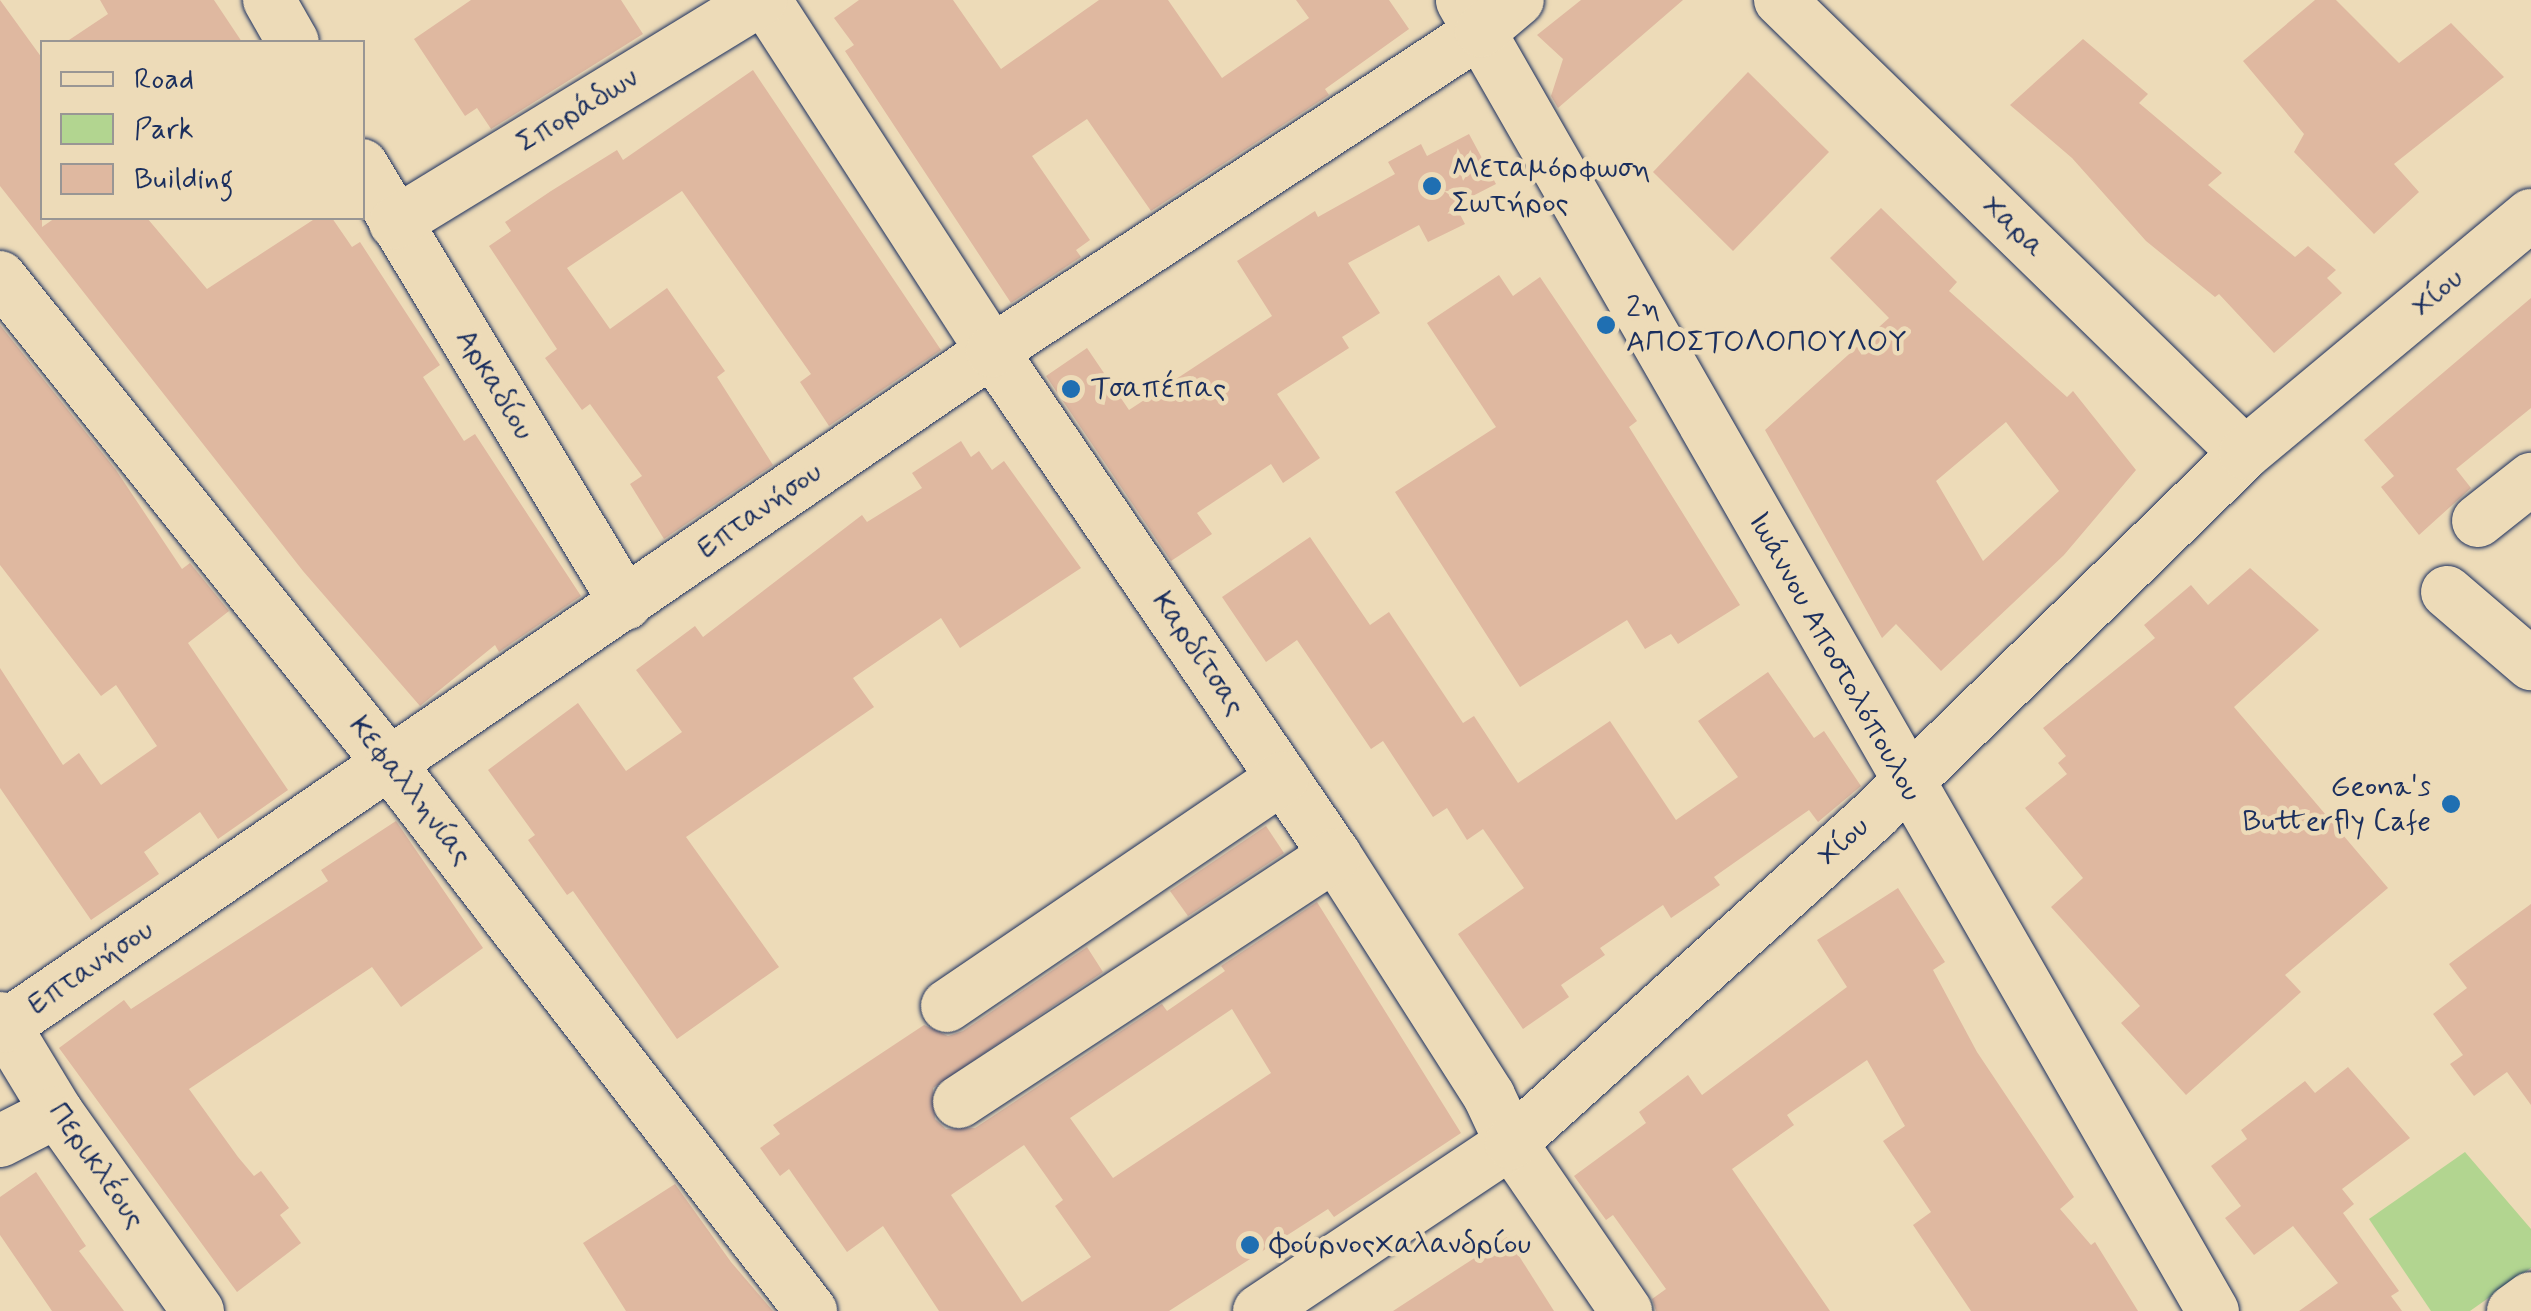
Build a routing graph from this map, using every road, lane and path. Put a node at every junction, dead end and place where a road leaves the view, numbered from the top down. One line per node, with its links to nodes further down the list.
1 (268, 0): 5 (street)
2 (763, 0): 8 (street, Σποράδων); 10 (street, Καρδίτσας)
3 (1780, 0): 11 (street, Χαρα)
4 (1487, 10): 10 (street, Επτανήσου); 19 (street, Ιωάννου Αποστολόπουλου)
5 (292, 40)
6 (365, 170): 8 (street, Αρκαδίου)
7 (2531, 215): 11 (street, Χίου)
8 (396, 223): 15 (street, Αρκαδίου)
9 (0, 277): 17 (street, Κεφαλληνίας)
10 (992, 351): 15 (street, Επτανήσου); 18 (street, Καρδίτσας)
11 (2245, 453): 19 (street, Χίου)
12 (2531, 479): 13 (street)
13 (2478, 521)
14 (2447, 592): 16 (street)
15 (626, 604): 17 (street, Επτανήσου)
16 (2531, 664)
17 (389, 764): 22 (street, Επτανήσου); 29 (street, Κεφαλληνίας)
18 (1283, 778): 20 (street, Καρδίτσας); 21 (street)
19 (1906, 784): 26 (street, Χίου); 32 (street, Ιωάννου Αποστολόπουλου)
20 (1334, 854): 23 (street); 26 (street, Καρδίτσας)
21 (946, 1006)
22 (3, 1022): 24 (street, Περικλέους)
23 (959, 1102)
24 (57, 1112): 25 (street); 28 (street, Περικλέους)
25 (0, 1141)
26 (1511, 1143): 30 (street, Χίου); 31 (street, Καρδίτσας)
27 (2531, 1298): 33 (street)
28 (198, 1311)
29 (811, 1311)
30 (1259, 1311)
31 (1626, 1311)
32 (2213, 1311)
33 (2512, 1311)

